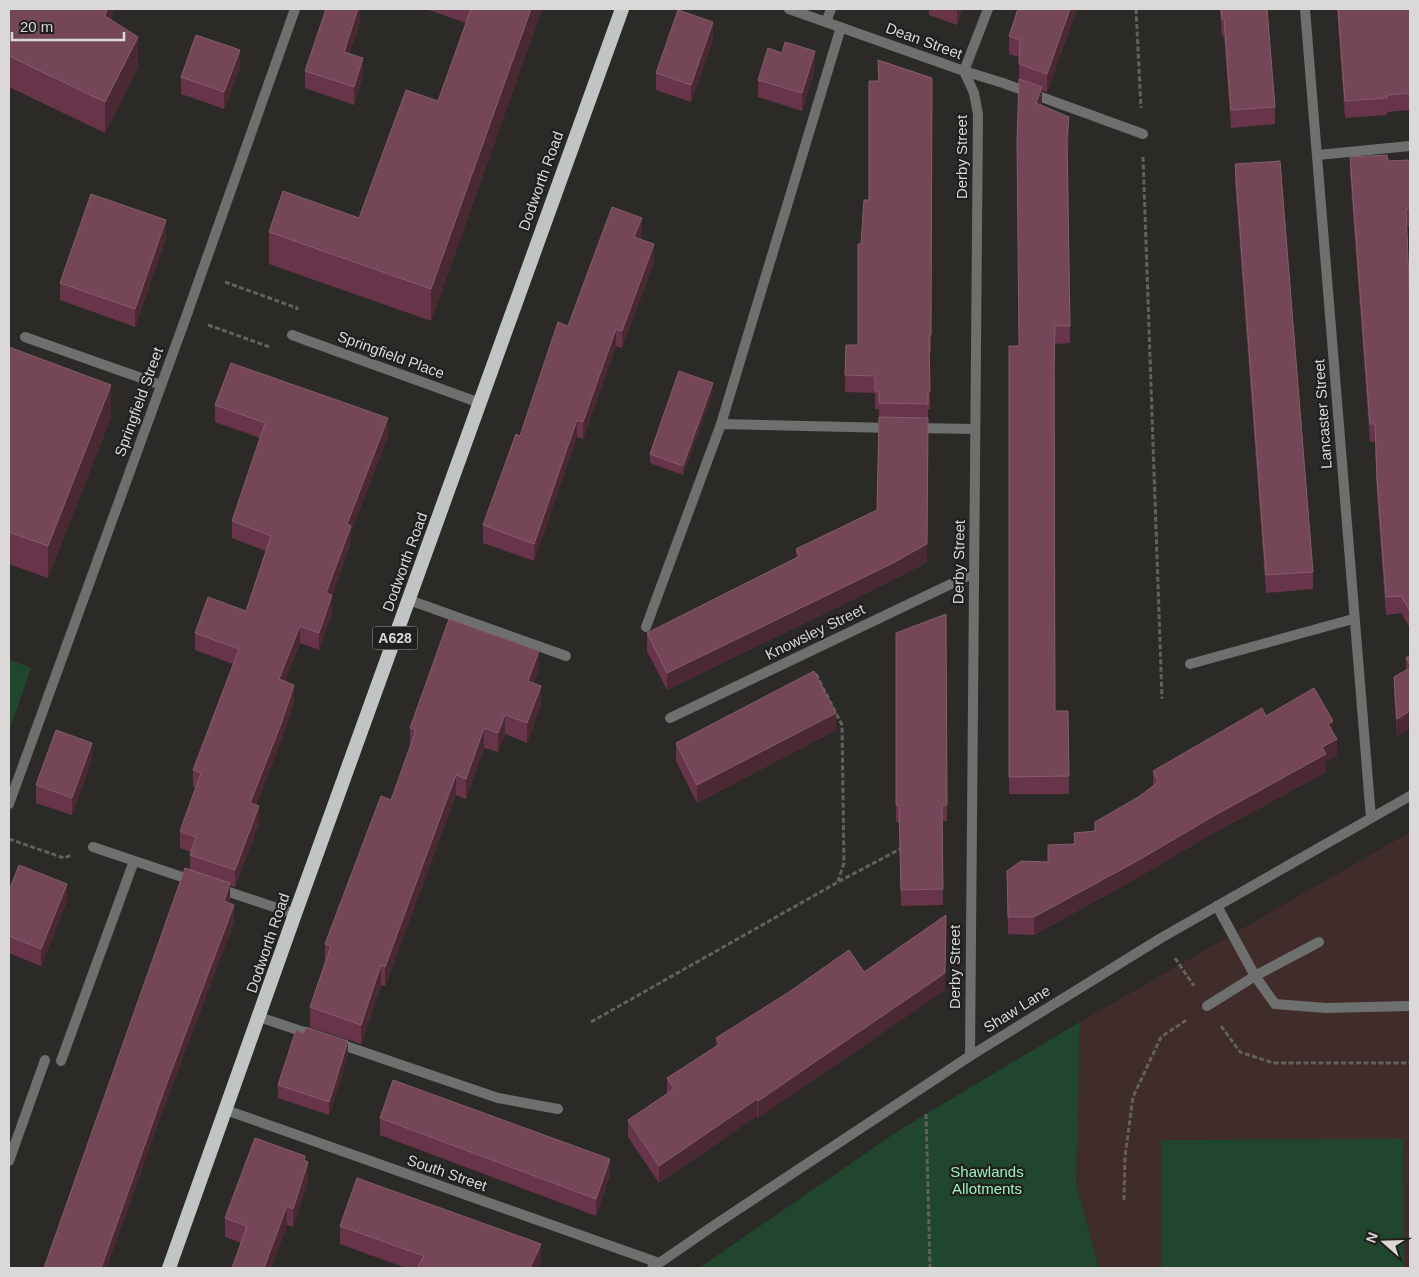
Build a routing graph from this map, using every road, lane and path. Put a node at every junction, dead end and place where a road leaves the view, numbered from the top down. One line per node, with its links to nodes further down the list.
1 (295, 9): 14 (street, Springfield Street)
2 (622, 9): 19 (highway, Dodworth Road / A628)
3 (789, 9): 8 (street, Dean Street)
4 (831, 9): 8 (street)
5 (988, 9): 10 (street)
6 (1136, 9): 11 (path)
7 (1305, 9): 13 (street, Lancaster Street)
8 (826, 22): 9 (street, Dean Street)
9 (841, 27): 10 (street, Dean Street); 20 (street)
10 (964, 71): 11 (street, Dean Street); 21 (street, Derby Street)
11 (1143, 134): 29 (path)
12 (1410, 146): 13 (street)
13 (1318, 154): 24 (street, Lancaster Street)
14 (201, 274): 15 (street, Springfield Street); 16 (path)
15 (186, 317): 16 (path); 18 (street, Springfield Street)
16 (292, 335): 19 (street, Springfield Place)
17 (25, 337): 18 (street)
18 (161, 385): 32 (street, Springfield Street)
19 (480, 403): 23 (highway, Dodworth Road / A628)
20 (722, 424): 21 (street); 25 (street)
21 (975, 429): 22 (street, Derby Street)
22 (974, 573): 26 (street, Knowsley Street); 48 (street, Derby Street)
23 (408, 600): 27 (street); 40 (highway, Dodworth Road / A628)
24 (1353, 619): 28 (street); 33 (street, Lancaster Street)
25 (646, 627)
26 (806, 653): 30 (street, Knowsley Street); 38 (path)
27 (566, 656)
28 (1190, 664)
29 (1162, 699)
30 (670, 718)
31 (1410, 796): 33 (street, Shaw Lane)
32 (9, 804)
33 (1371, 818): 39 (street, Shaw Lane)
34 (9, 839): 36 (path)
35 (909, 845): 38 (path)
36 (93, 847): 37 (street)
37 (134, 861): 40 (street); 50 (street)
38 (838, 882): 47 (path)
39 (1217, 906): 41 (street, Shaw Lane); 43 (street)
40 (295, 914): 46 (highway, Dodworth Road / A628)
41 (1161, 938): 44 (path); 48 (street, Shaw Lane)
42 (1319, 942): 43 (street)
43 (1255, 976): 44 (street); 45 (street)
44 (1207, 1006): 51 (path); 56 (path)
45 (1410, 1006)
46 (260, 1017): 53 (street); 54 (highway, Dodworth Road / A628)
47 (591, 1022)
48 (970, 1056): 52 (street, Shaw Lane)
49 (45, 1060): 55 (street)
50 (61, 1061)
51 (1410, 1063)
52 (925, 1086): 57 (street, Shaw Lane); 59 (path)
53 (558, 1109)
54 (226, 1110): 57 (street, South Street); 58 (highway, Dodworth Road / A628)
55 (9, 1162)
56 (1124, 1200)
57 (655, 1266)
58 (170, 1268)
59 (930, 1268)

